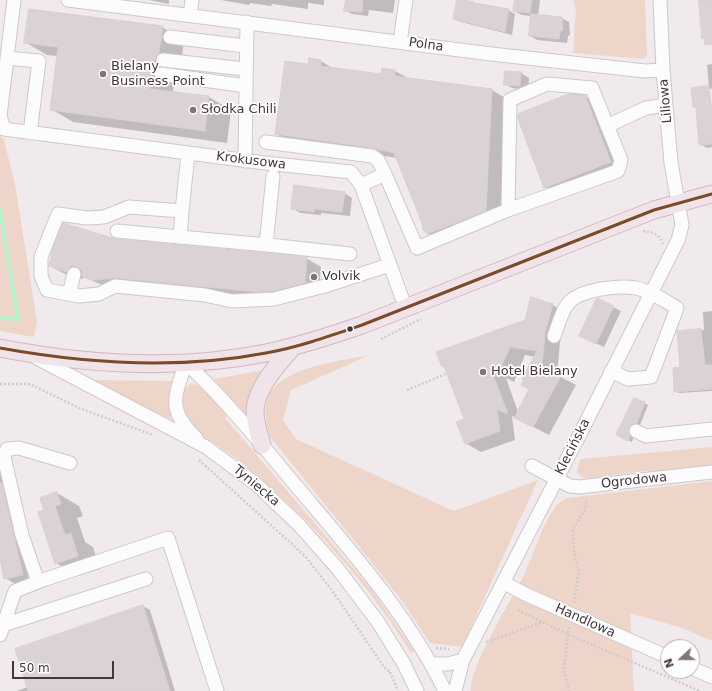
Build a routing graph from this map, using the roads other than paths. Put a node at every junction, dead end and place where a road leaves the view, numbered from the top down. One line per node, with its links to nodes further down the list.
1 (14, 0): 11 (street)
2 (68, 0): 6 (street, Polna)
3 (192, 0): 6 (street)
4 (406, 0): 9 (street)
5 (660, 0): 14 (street, Liliowa)
6 (190, 15): 7 (street, Polna)
7 (247, 22): 9 (street, Polna); 10 (street)
8 (170, 37): 10 (street)
9 (400, 42): 14 (street, Polna)
10 (245, 46): 13 (street)
11 (7, 58): 19 (street, Krokusowa); 19 (street)
12 (163, 60): 13 (street)
13 (245, 69): 16 (street)
14 (663, 70): 17 (street, Liliowa)
15 (161, 74): 16 (street)
16 (246, 86): 22 (street)
17 (666, 105): 18 (street); 27 (street, Liliowa)
18 (607, 126): 28 (street); 28 (street)
19 (30, 133): 21 (street, Krokusowa)
20 (266, 142): 23 (street)
21 (188, 154): 22 (street, Krokusowa); 29 (street)
22 (245, 161): 25 (street, Krokusowa)
23 (385, 174): 25 (street); 28 (street)
24 (274, 176): 32 (street)
25 (361, 185): 34 (street, Krokusowa)
26 (712, 194): 27 (main road)
27 (678, 202): 36 (street, Klecińska); 38 (main road)
28 (508, 210)
29 (182, 211): 31 (street); 37 (street)
30 (117, 231): 31 (street)
31 (180, 237): 32 (street)
32 (266, 245): 33 (street)
33 (350, 254)
34 (389, 265): 37 (street); 38 (street, Krokusowa)
35 (74, 274): 37 (street)
36 (650, 293): 39 (street); 44 (street, Klecińska); 44 (street)
37 (69, 294)
38 (406, 308): 40 (main road)
39 (554, 336)
40 (292, 347): 43 (main road); 47 (main road)
41 (0, 348): 42 (main road)
42 (30, 354): 43 (main road); 48 (street, Tyniecka)
43 (186, 363): 47 (street, Tyniecka); 48 (street)
44 (611, 371): 52 (street, Klecińska)
45 (712, 429): 46 (street)
46 (636, 431)
47 (262, 445): 59 (street, Tyniecka)
48 (206, 448): 63 (street, Tyniecka)
49 (70, 463): 54 (street)
50 (532, 466): 52 (street, Ogrodowa)
51 (712, 472): 52 (street, Ogrodowa)
52 (557, 479): 55 (street, Klecińska)
53 (146, 579): 56 (street)
54 (38, 582): 56 (street); 62 (street)
55 (503, 582): 57 (street, Handlowa); 58 (street, Klecińska)
56 (2, 630)
57 (660, 654)
58 (459, 655): 59 (street); 65 (street, Klecińska)
59 (431, 664): 64 (street, Tyniecka)
60 (700, 672): 61 (street)
61 (712, 677)
62 (217, 691)
63 (417, 691)
64 (445, 691)
65 (455, 691)

